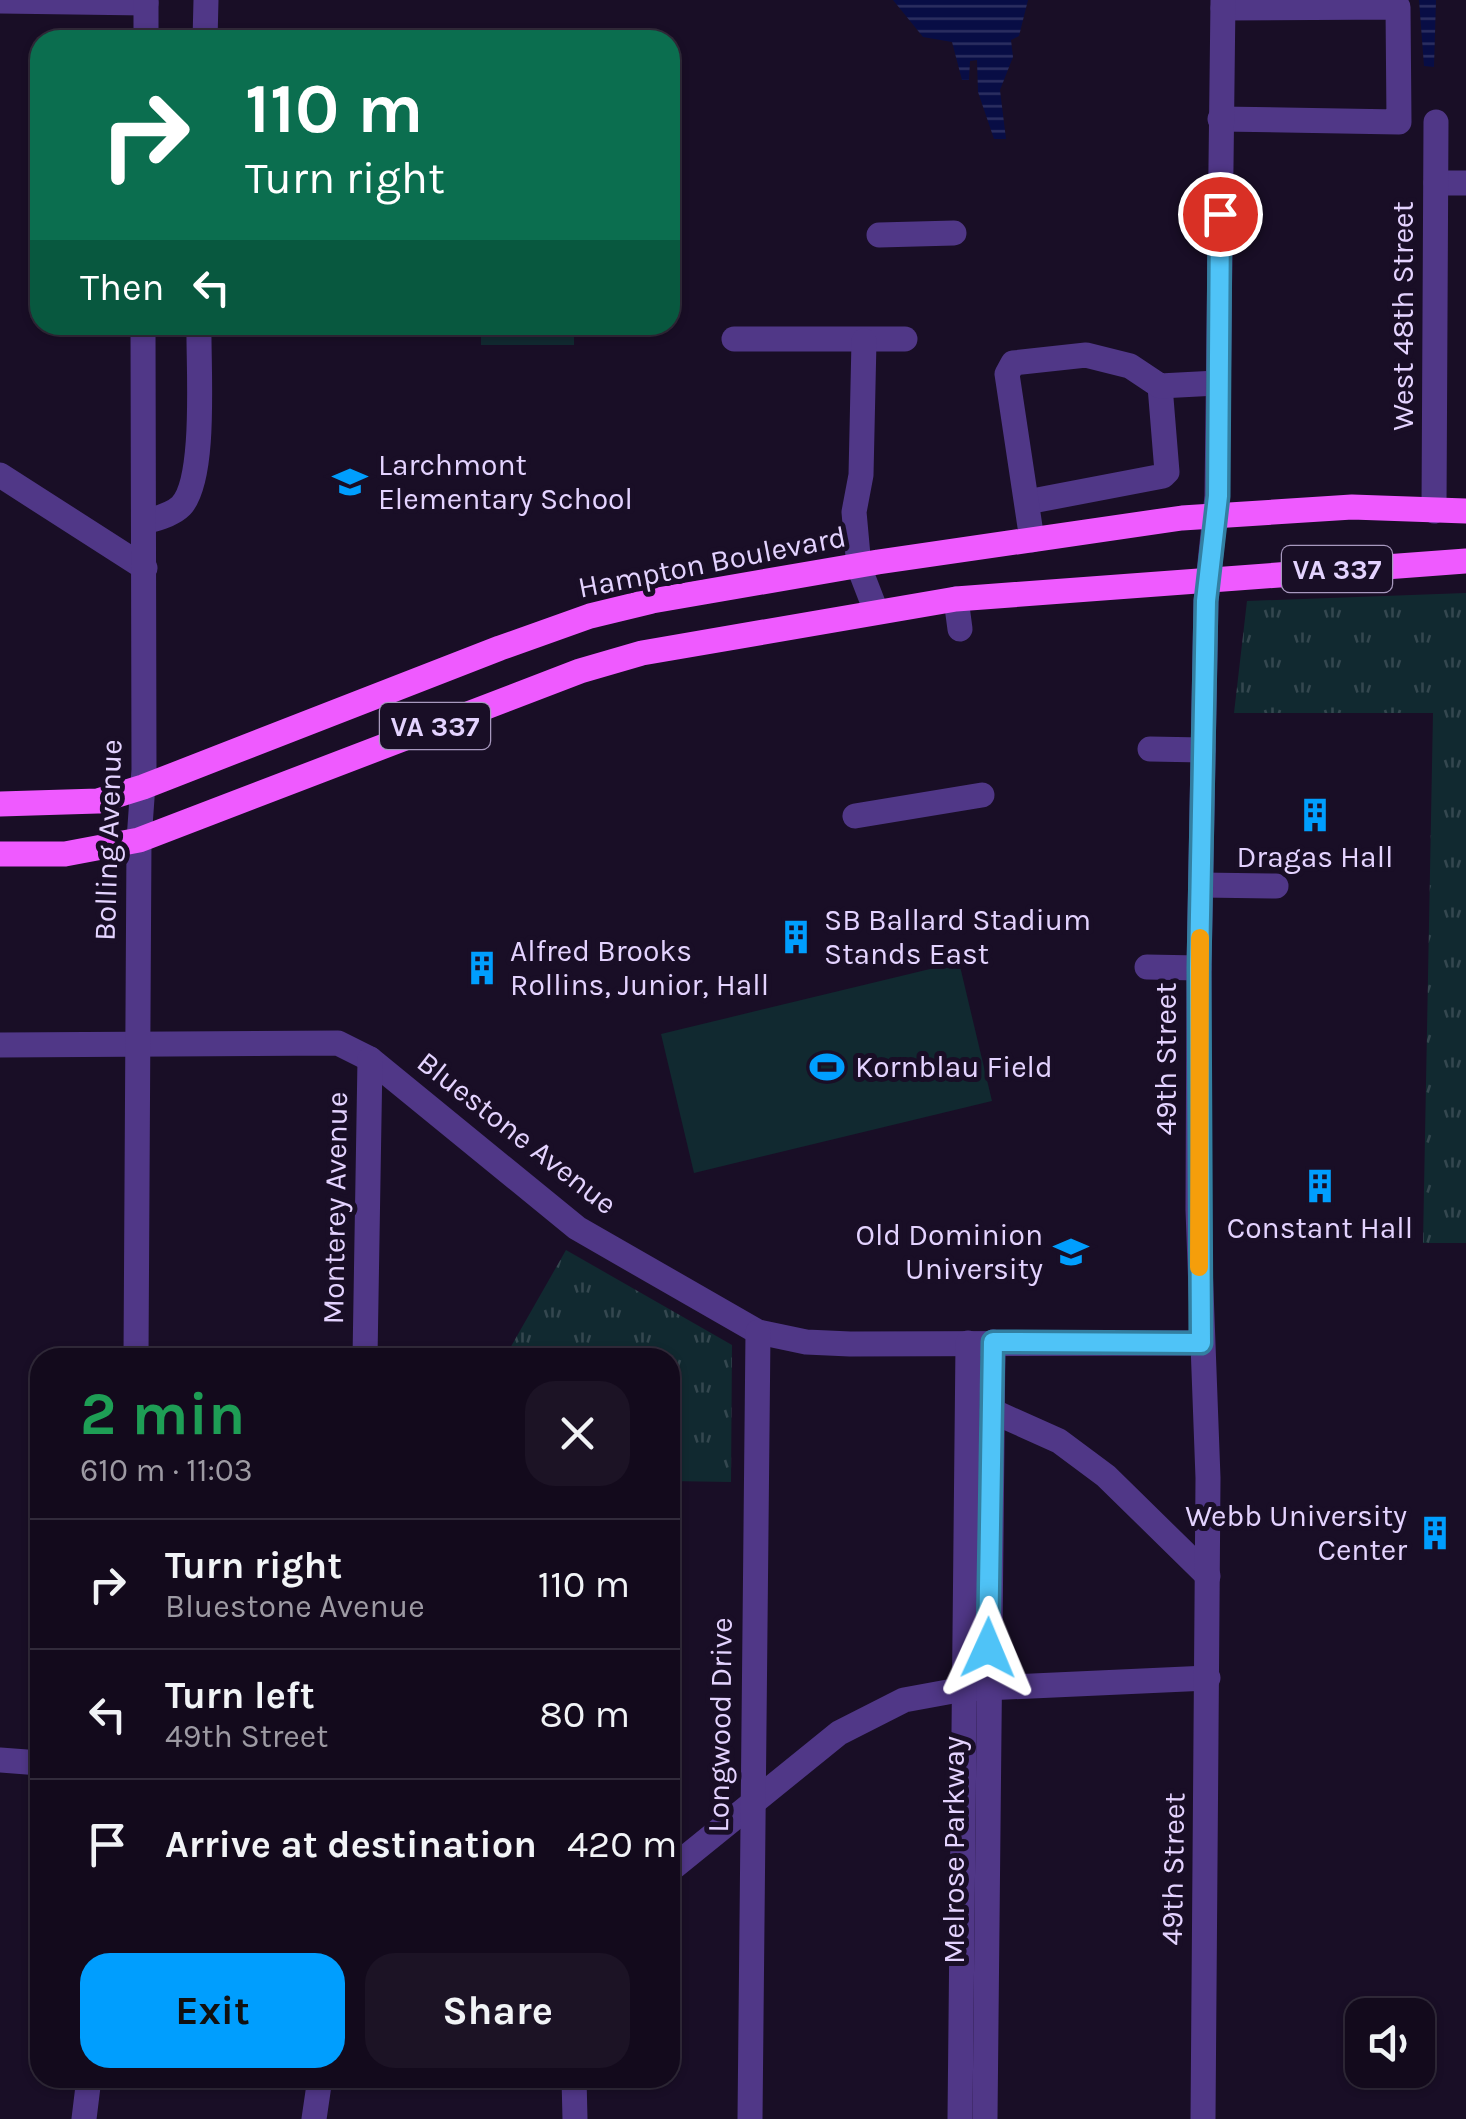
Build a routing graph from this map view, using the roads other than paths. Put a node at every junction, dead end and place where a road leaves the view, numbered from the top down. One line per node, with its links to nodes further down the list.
1 (206, 0): 6 (street)
2 (0, 1): 3 (street)
3 (146, 2): 5 (street)
4 (1223, 4): 7 (street, 49th Street); 7 (street)
5 (146, 30)
6 (206, 30)
7 (1220, 119): 18 (street, 49th Street)
8 (1436, 122): 9 (street, West 48th Street)
9 (1436, 183): 10 (street); 23 (street, West 48th Street)
10 (1466, 184)
11 (954, 233): 12 (street)
12 (879, 236)
13 (144, 335): 26 (street, Bolling Avenue)
14 (199, 335): 26 (street)
15 (734, 338): 17 (street)
16 (905, 338): 17 (street)
17 (864, 341): 30 (street)
18 (1217, 383): 19 (street); 25 (street, 49th Street)
19 (1160, 386): 21 (street); 22 (street)
20 (0, 475): 31 (street)
21 (1120, 485): 22 (street); 27 (street)
22 (1027, 502): 28 (street)
23 (1434, 511): 24 (main road, Hampton Boulevard / VA 337); 25 (main road, Hampton Boulevard / VA 337)
24 (1466, 511)
25 (1214, 515): 27 (main road, Hampton Boulevard / VA 337); 32 (street, 49th Street)
26 (145, 522): 31 (street, Bolling Avenue)
27 (1124, 526): 28 (main road, Hampton Boulevard / VA 337)
28 (1032, 540): 30 (main road, Hampton Boulevard / VA 337)
29 (1466, 562): 32 (main road, VA 337)
30 (869, 565): 34 (street); 38 (main road, Hampton Boulevard / VA 337)
31 (145, 568): 38 (street, Bolling Avenue)
32 (1208, 579): 33 (main road, VA 337); 37 (street, 49th Street)
33 (956, 599): 34 (main road, VA 337); 35 (street)
34 (876, 611): 42 (main road, VA 337)
35 (960, 629)
36 (1150, 750): 37 (street)
37 (1203, 750): 44 (street, 49th Street)
38 (143, 787): 40 (main road, Hampton Boulevard / VA 337); 42 (street, Bolling Avenue)
39 (982, 796): 41 (street)
40 (0, 804)
41 (855, 816)
42 (139, 840): 43 (main road, VA 337); 48 (street, Bolling Avenue)
43 (0, 854)
44 (1201, 885): 45 (street); 47 (street, 49th Street)
45 (1276, 886)
46 (1147, 968): 47 (street)
47 (1199, 968): 53 (street, 49th Street)
48 (136, 1044): 49 (street, Bluestone Avenue); 50 (street, Bluestone Avenue); 54 (street, Bolling Avenue)
49 (0, 1045)
50 (370, 1059): 51 (street, Bluestone Avenue); 55 (street, Monterey Avenue)
51 (758, 1332): 52 (street, Bluestone Avenue); 62 (street, Longwood Drive)
52 (981, 1342): 53 (street, Bluestone Avenue); 56 (street, Melrose Parkway); 59 (street, Melrose Parkway)
53 (1201, 1343): 57 (street, 49th Street)
54 (136, 1348)
55 (365, 1348)
56 (992, 1411): 57 (street); 59 (street, Melrose Parkway)
57 (1208, 1576): 58 (street, 49th Street)
58 (1208, 1678): 59 (street); 74 (street, 49th Street)
59 (976, 1688): 62 (street); 64 (street, Melrose Parkway)
60 (0, 1760): 61 (street)
61 (30, 1762)
62 (752, 1805): 63 (street); 71 (street, Longwood Drive)
63 (680, 1862)
64 (973, 2022): 72 (street, Melrose Parkway); 73 (street, Melrose Parkway)
65 (89, 2088): 68 (street)
66 (319, 2088): 69 (street)
67 (574, 2088): 70 (street)
68 (84, 2119)
69 (314, 2119)
70 (575, 2119)
71 (750, 2119)
72 (960, 2119)
73 (985, 2119)
74 (1203, 2119)

